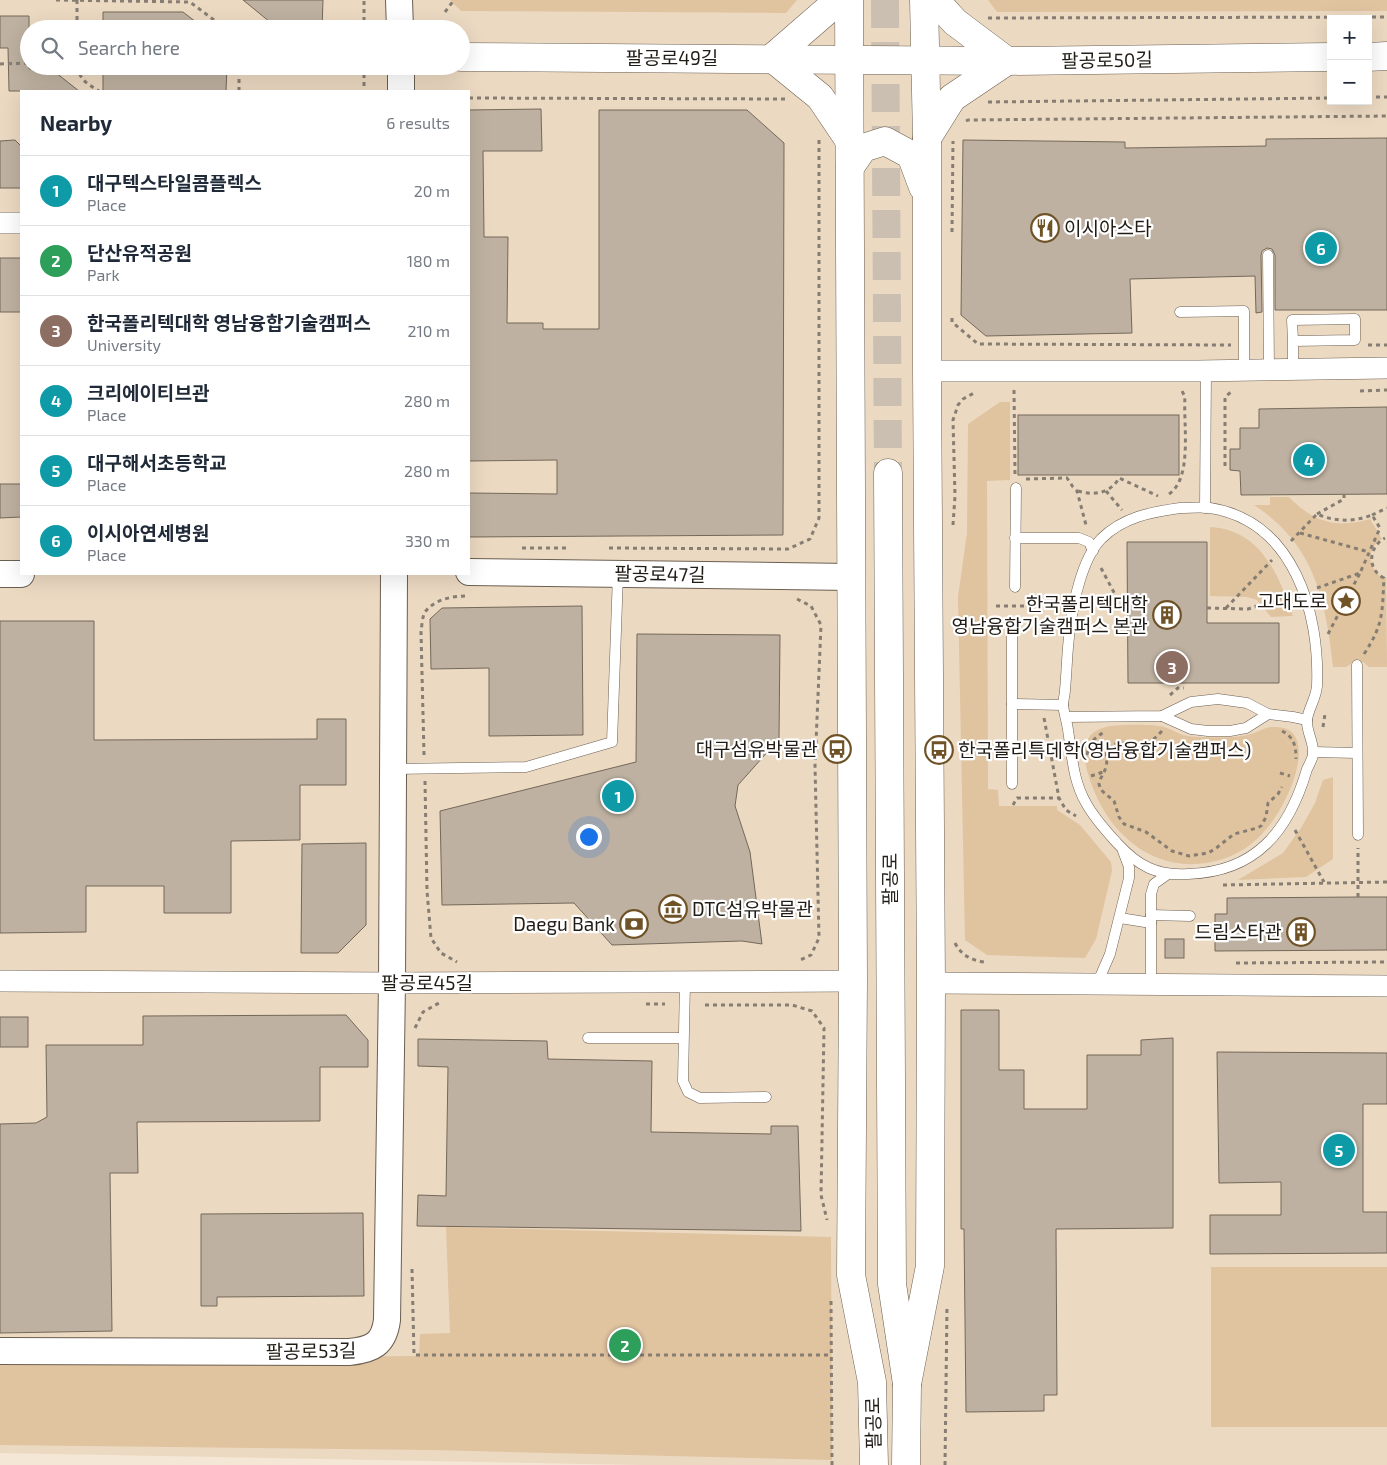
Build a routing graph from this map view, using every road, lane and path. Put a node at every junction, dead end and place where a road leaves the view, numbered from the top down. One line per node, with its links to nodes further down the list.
1 (56, 0): 2 (path)
2 (77, 0): 13 (path); 14 (path)
3 (364, 0): 15 (path)
4 (399, 0): 16 (street)
5 (454, 0): 10 (path)
6 (839, 0): 21 (main road)
7 (849, 0): 22 (main road)
8 (924, 0): 24 (main road)
9 (935, 0): 25 (main road)
10 (445, 12)
11 (984, 18): 12 (path)
12 (1387, 18)
13 (77, 20)
14 (214, 20)
15 (364, 20)
16 (400, 20)
17 (1372, 56): 18 (main road)
18 (1387, 56)
19 (470, 57): 21 (main road, 팔공로49길)
20 (1327, 57): 25 (main road, 팔공로50길)
21 (772, 58): 22 (main road, 팔공로49길); 46 (main road)
22 (849, 59): 23 (main road, 팔공로49길); 46 (main road)
23 (883, 59): 24 (main road, 팔공로50길)
24 (924, 60): 25 (main road, 팔공로50길); 45 (main road)
25 (1007, 61): 45 (main road)
26 (20, 63): 27 (path)
27 (0, 64)
28 (80, 75): 32 (path)
29 (239, 75): 33 (path)
30 (364, 75): 34 (path)
31 (401, 75): 35 (street)
32 (97, 90)
33 (239, 90)
34 (364, 90)
35 (401, 90)
36 (1372, 97): 37 (path)
37 (1387, 97)
38 (470, 98): 40 (path)
39 (1327, 98): 41 (path)
40 (786, 99)
41 (980, 102)
42 (1387, 116): 43 (path)
43 (960, 126)
44 (819, 128): 94 (path)
45 (940, 135): 47 (main road); 50 (path)
46 (850, 154): 47 (main road); 106 (main road)
47 (927, 195): 61 (main road)
48 (0, 223): 49 (street)
49 (20, 223)
50 (952, 236)
51 (1268, 255): 60 (lane)
52 (952, 312): 55 (path)
53 (1180, 312): 55 (lane)
54 (1293, 340): 54 (lane); 57 (lane)
55 (1243, 345): 59 (lane)
56 (1387, 368): 57 (street)
57 (1293, 369): 60 (street)
58 (1206, 370): 59 (street); 61 (street); 80 (lane)
59 (1244, 370): 60 (street)
60 (1268, 370)
61 (926, 371): 170 (main road)
62 (982, 390): 89 (path)
63 (1005, 390): 64 (path)
64 (1014, 390): 65 (path); 73 (path)
65 (1024, 390)
66 (1178, 390): 77 (path)
67 (1358, 390): 68 (path)
68 (1387, 390)
69 (1240, 392): 70 (path)
70 (1225, 466)
71 (888, 473): 184 (main road, 팔공로)
72 (1024, 479): 74 (path)
73 (1015, 484): 91 (lane)
74 (1077, 490): 75 (path); 87 (path)
75 (1106, 491): 77 (path); 82 (path)
76 (1344, 494): 84 (path)
77 (1160, 498): 78 (path)
78 (1154, 499)
79 (1130, 507): 82 (path)
80 (1205, 508): 95 (lane); 126 (lane)
81 (1387, 508): 85 (path)
82 (1122, 510): 83 (path)
83 (1117, 512)
84 (1317, 514): 85 (path); 90 (path)
85 (1372, 515): 97 (path)
86 (1078, 525): 87 (path)
87 (1086, 525): 88 (path)
88 (1092, 525)
89 (953, 526)
90 (1300, 534): 93 (path); 97 (path)
91 (1015, 538): 95 (lane); 108 (lane)
92 (1386, 538): 97 (path)
93 (1290, 541)
94 (609, 548)
95 (1093, 551): 121 (lane)
96 (1268, 552): 98 (path)
97 (1370, 552): 101 (path); 119 (path)
98 (1274, 559): 99 (path); 115 (path)
99 (1277, 564)
100 (1099, 566): 111 (path)
101 (1360, 572): 110 (path); 117 (path)
102 (0, 574): 103 (street)
103 (20, 574)
104 (618, 574): 106 (street, 팔공로47길); 107 (street, 팔공로47길); 137 (lane)
105 (394, 575): 137 (street, 팔공로53길)
106 (851, 577): 168 (main road)
107 (473, 584): 135 (path)
108 (1015, 587)
109 (1287, 587): 115 (path)
110 (1314, 589)
111 (1118, 600)
112 (996, 606): 113 (path)
113 (1060, 606)
114 (1207, 608): 115 (path)
115 (1226, 608)
116 (821, 625): 161 (path)
117 (1333, 625)
118 (1012, 630): 120 (lane)
119 (1357, 665): 133 (lane)
120 (1012, 704): 121 (lane); 143 (lane)
121 (1064, 705): 125 (lane)
122 (1268, 714): 124 (lane); 124 (lane); 126 (lane)
123 (1040, 715): 145 (path)
124 (1162, 716): 125 (lane)
125 (1066, 718): 150 (lane)
126 (1307, 720): 132 (lane)
127 (1277, 730): 136 (path)
128 (1110, 731): 134 (path)
129 (1154, 731): 130 (path)
130 (1162, 731): 131 (path); 141 (path)
131 (1168, 732)
132 (1313, 752): 133 (lane); 151 (lane)
133 (1357, 752): 149 (lane)
134 (1087, 759)
135 (424, 761)
136 (1295, 764)
137 (393, 769): 169 (street, 팔공로53길)
138 (425, 771): 164 (path)
139 (1090, 771): 141 (path)
140 (1293, 771): 142 (path)
141 (1104, 772): 144 (path)
142 (1280, 773)
143 (1012, 784)
144 (1282, 787)
145 (1059, 798): 146 (path); 147 (path)
146 (1013, 805)
147 (1079, 818)
148 (1295, 830): 152 (path)
149 (1358, 835): 153 (path)
150 (1121, 848): 151 (lane); 158 (lane)
151 (1168, 874): 159 (lane)
152 (1324, 882): 153 (path); 155 (path)
153 (1358, 882): 154 (path); 156 (path)
154 (1387, 882)
155 (1214, 885)
156 (1358, 898)
157 (1190, 916): 159 (lane)
158 (1120, 918): 159 (lane); 171 (lane)
159 (1151, 919): 172 (lane)
160 (953, 937): 162 (path)
161 (798, 961)
162 (987, 962)
163 (1387, 962): 165 (path)
164 (458, 963)
165 (1228, 963)
166 (0, 981): 169 (street, 팔공로45길)
167 (685, 982): 168 (street, 팔공로45길); 169 (street, 팔공로45길); 180 (lane)
168 (853, 982): 189 (main road)
169 (392, 983): 187 (street, 팔공로53길)
170 (931, 983): 171 (street); 190 (main road)
171 (1097, 984): 172 (street)
172 (1152, 984): 173 (street)
173 (1387, 986)
174 (440, 1003): 178 (path)
175 (638, 1004): 176 (path)
176 (665, 1004)
177 (705, 1005): 182 (path)
178 (414, 1037)
179 (588, 1038): 180 (lane)
180 (684, 1038): 181 (lane)
181 (766, 1097)
182 (829, 1228)
183 (412, 1264): 188 (path)
184 (892, 1284): 189 (main road); 190 (main road)
185 (831, 1296): 188 (path)
186 (947, 1305): 194 (path)
187 (0, 1351)
188 (831, 1356): 191 (path)
189 (872, 1382): 192 (main road, 팔공로)
190 (907, 1384): 193 (main road, 팔공로)
191 (832, 1465)
192 (874, 1465)
193 (906, 1465)
194 (944, 1465)

